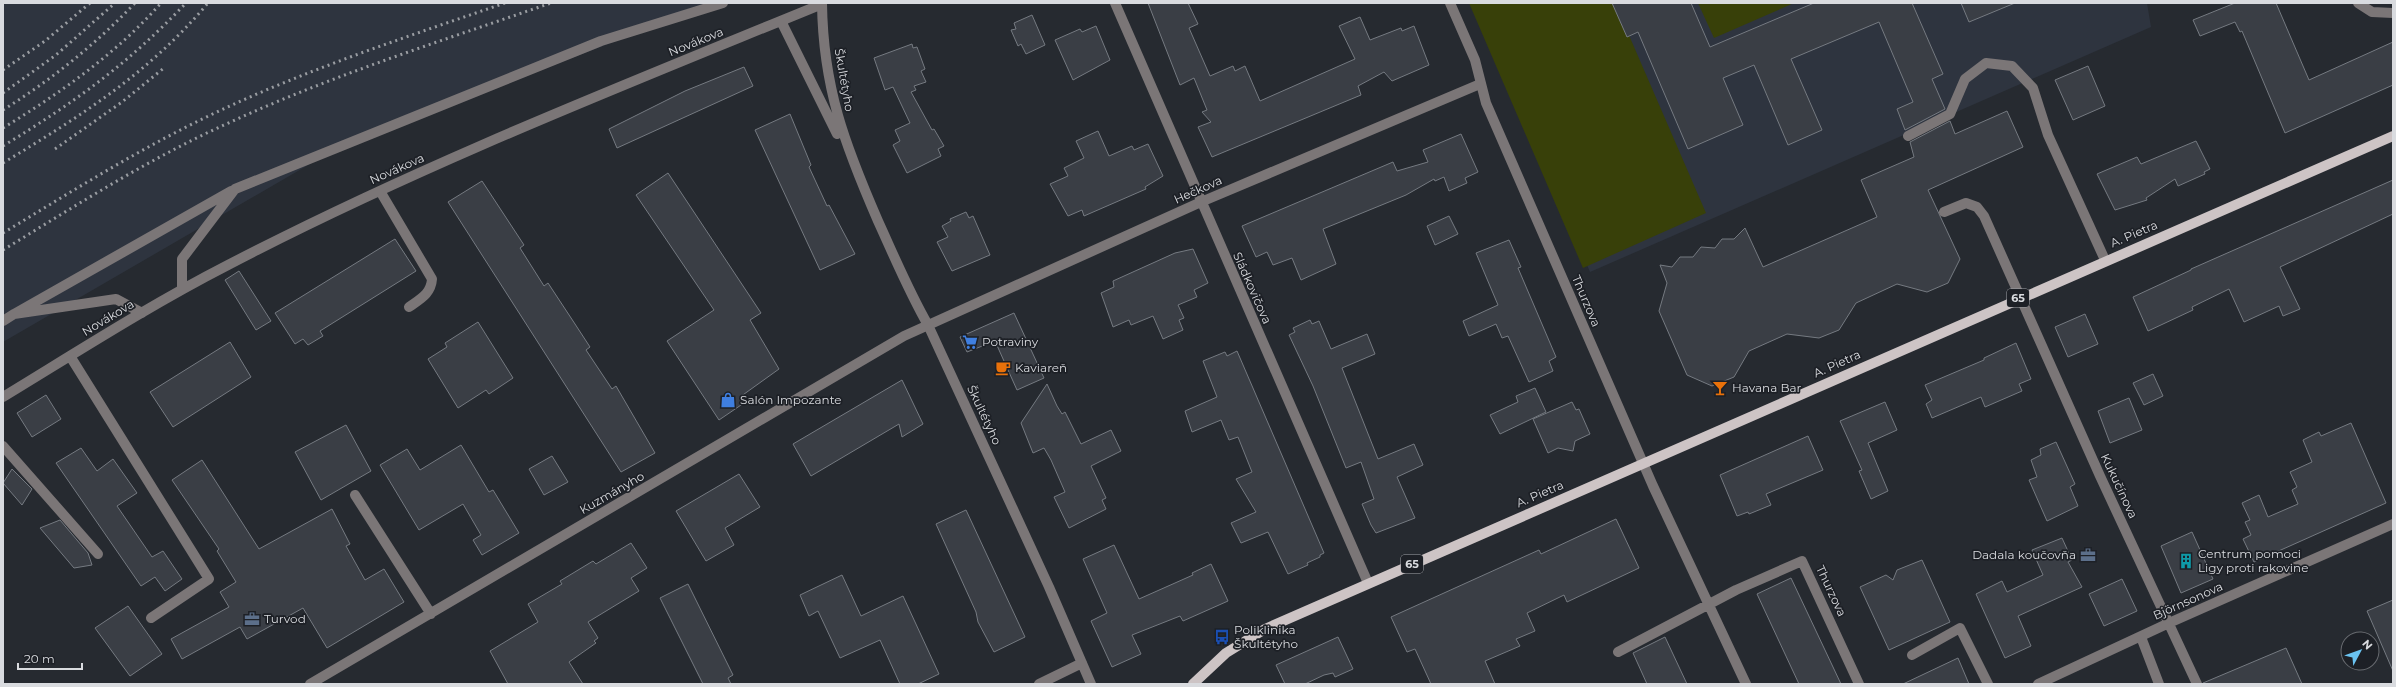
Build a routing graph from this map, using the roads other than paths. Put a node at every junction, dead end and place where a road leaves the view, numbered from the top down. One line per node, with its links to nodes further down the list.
1 (723, 3): 12 (street)
2 (1115, 3): 14 (street, Sládkovičova)
3 (1450, 3): 8 (street, Thurzova)
4 (2358, 3): 6 (street)
5 (822, 4): 7 (street, Novákova); 11 (street, Škultétyho)
6 (2393, 13)
7 (781, 21): 11 (street, Škultétyho); 13 (street, Novákova)
8 (1480, 84): 14 (street, Hečkova); 27 (street, Thurzova)
9 (1908, 136): 16 (street)
10 (2393, 136): 16 (main road, A. Pietra / 65)
11 (851, 159): 23 (street, Škultétyho)
12 (235, 189): 17 (street); 21 (street)
13 (380, 190): 17 (street, Novákova); 19 (street)
14 (1201, 202): 23 (street, Hečkova); 31 (street, Sládkovičova)
15 (1944, 212): 18 (street, Kukučínova)
16 (2105, 260): 18 (main road, A. Pietra / 65)
17 (182, 289): 20 (street, Novákova)
18 (2020, 297): 27 (main road, A. Pietra / 65); 35 (street, Kukučínova)
19 (410, 307)
20 (142, 313): 21 (street); 24 (street, Novákova)
21 (14, 314): 22 (street)
22 (3, 321)
23 (928, 325): 33 (street, Kuzmányho); 39 (street, Škultétyho)
24 (70, 356): 25 (street, Novákova); 34 (street)
25 (3, 397)
26 (3, 446): 30 (street)
27 (1643, 464): 31 (main road, A. Pietra / 65); 32 (street, Thurzova)
28 (355, 495): 33 (street)
29 (2393, 524): 35 (street, Björnsonova)
30 (98, 554)
31 (1368, 584): 43 (main road, A. Pietra / 65)
32 (1708, 606): 37 (street, Thurzova); 44 (street, Thurzova); 45 (street, Thurzova)
33 (431, 614): 40 (street, Kuzmányho)
34 (151, 618)
35 (2169, 623): 36 (street, Björnsonova); 49 (street, Kukučínova)
36 (2141, 637): 47 (street, Björnsonova); 48 (street)
37 (1618, 652)
38 (1912, 655): 46 (street)
39 (1082, 663): 41 (street); 42 (street, Škultétyho)
40 (310, 684)
41 (1039, 684)
42 (1091, 684)
43 (1193, 684)
44 (1746, 684)
45 (1859, 684)
46 (1988, 684)
47 (2038, 684)
48 (2159, 684)
49 (2197, 684)

